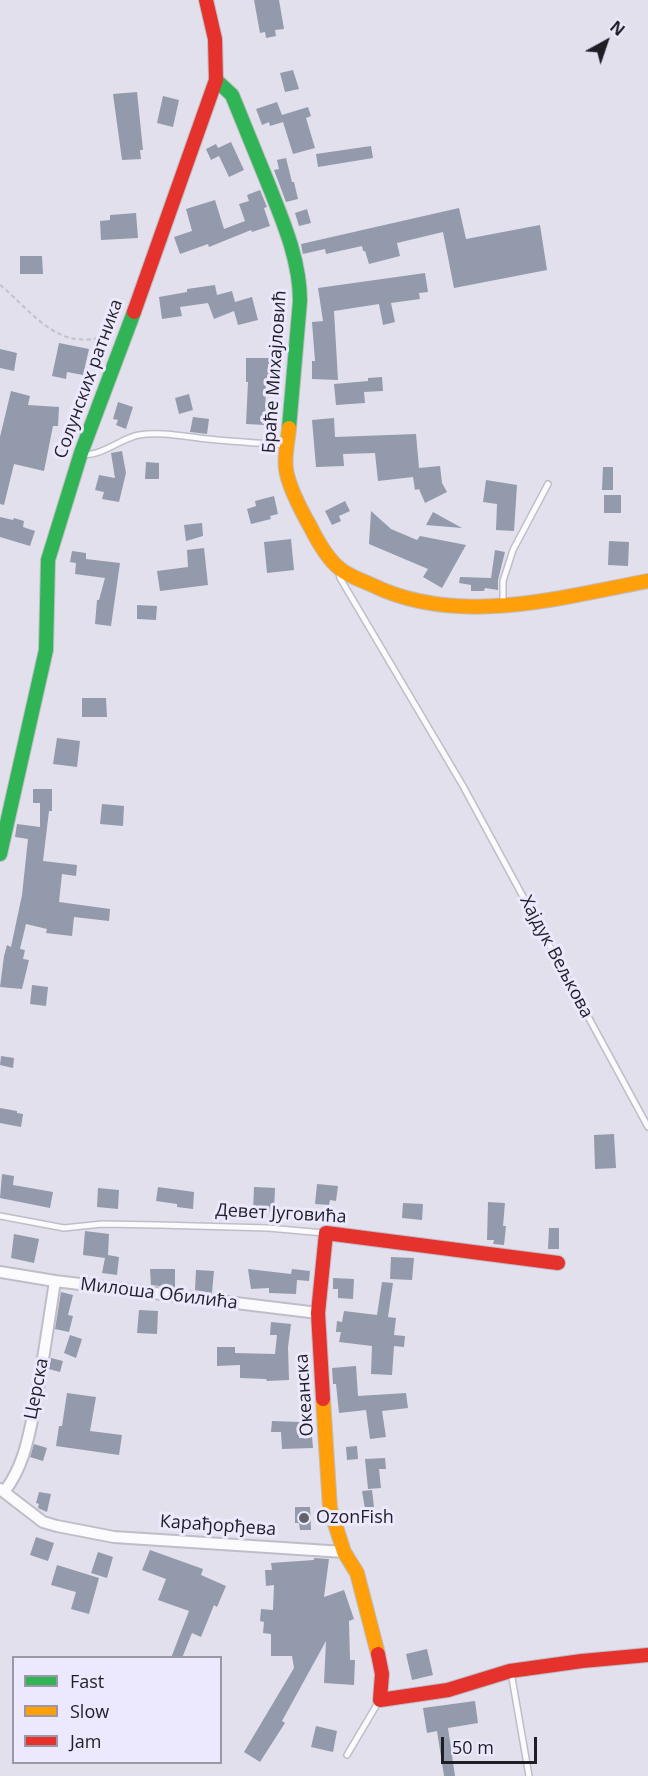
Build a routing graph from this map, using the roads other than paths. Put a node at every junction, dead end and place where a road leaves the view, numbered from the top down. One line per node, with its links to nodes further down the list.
1 (206, 0): 2 (street, Солунских ратника)
2 (216, 80): 3 (street, Браће Михајловић); 4 (street, Солунских ратника)
3 (288, 445): 4 (lane); 6 (street, Браће Михајловић)
4 (81, 453): 9 (street, Солунских ратника)
5 (548, 484): 8 (lane)
6 (339, 568): 8 (street, Браће Михајловић); 10 (lane, Хајдук Вељкова)
7 (648, 582): 8 (street, Браће Михајловић)
8 (503, 606)
9 (0, 854)
10 (648, 1127)
11 (0, 1216): 12 (lane, Девет Југовића)
12 (326, 1233): 13 (street, Девет Југовића); 16 (street, Океанска)
13 (558, 1263)
14 (0, 1272): 15 (street, Милоша Обилића)
15 (55, 1281): 16 (street, Милоша Обилића); 17 (street, Церска)
16 (318, 1313): 18 (street, Океанска)
17 (2, 1490): 18 (street, Карађорђева)
18 (344, 1552): 21 (street)
19 (648, 1655): 20 (street)
20 (510, 1671): 21 (street); 23 (lane)
21 (380, 1700): 22 (lane)
22 (347, 1755)
23 (530, 1776)

